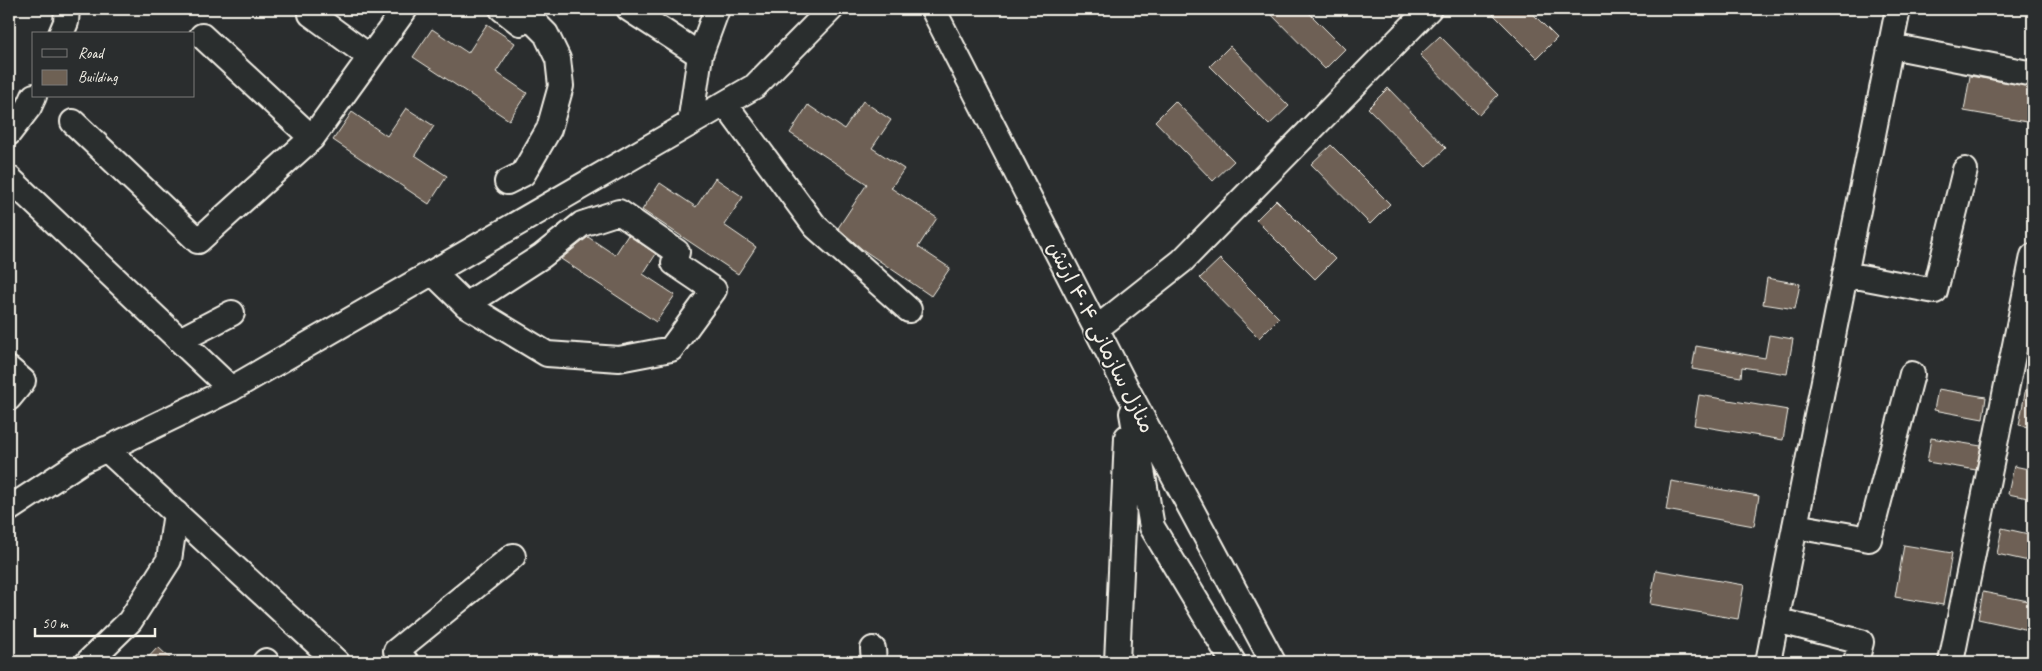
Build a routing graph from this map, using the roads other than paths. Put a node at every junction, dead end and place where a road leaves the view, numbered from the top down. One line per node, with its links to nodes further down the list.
1 (67, 9): 12 (street)
2 (405, 9): 16 (street)
3 (502, 9): 10 (street)
4 (629, 9): 15 (street)
5 (717, 9): 15 (street)
6 (831, 9): 19 (street)
7 (933, 9): 33 (street, منازل سازمانی ۴۰۴ ارتش)
8 (1429, 9): 33 (street)
9 (1898, 9): 14 (street)
10 (528, 11): 26 (street)
11 (311, 14): 16 (street)
12 (62, 32)
13 (202, 36): 23 (street)
14 (1891, 46): 17 (street); 29 (street)
15 (700, 55): 21 (street)
16 (370, 57): 23 (street)
17 (2033, 74)
18 (33, 98): 22 (street)
19 (725, 104): 21 (street); 31 (street)
20 (73, 122): 23 (street)
21 (690, 124): 28 (street)
22 (9, 133)
23 (312, 138)
24 (1965, 170): 29 (street)
25 (9, 178): 34 (street)
26 (507, 182)
27 (2033, 256): 54 (street)
28 (433, 273): 30 (street); 37 (street)
29 (1845, 274): 43 (street)
30 (466, 305): 30 (street)
31 (909, 310)
32 (232, 313): 34 (street)
33 (1096, 329): 38 (street, منازل سازمانی ۴۰۴ ارتش)
34 (180, 340): 37 (street)
35 (9, 369): 39 (street)
36 (1912, 374): 43 (street)
37 (231, 389): 40 (street)
38 (1129, 393): 49 (street); 50 (street); 51 (street, منازل سازمانی ۴۰۴ ارتش)
39 (9, 398)
40 (106, 449): 41 (street); 42 (street)
41 (9, 509)
42 (176, 513): 46 (street); 47 (street)
43 (1795, 526): 45 (street)
44 (513, 556): 48 (street)
45 (1776, 620): 52 (street); 53 (street)
46 (88, 662)
47 (337, 662)
48 (406, 662)
49 (1117, 662)
50 (1233, 662)
51 (1273, 662)
52 (1768, 662)
53 (1856, 662)
54 (1951, 662)

